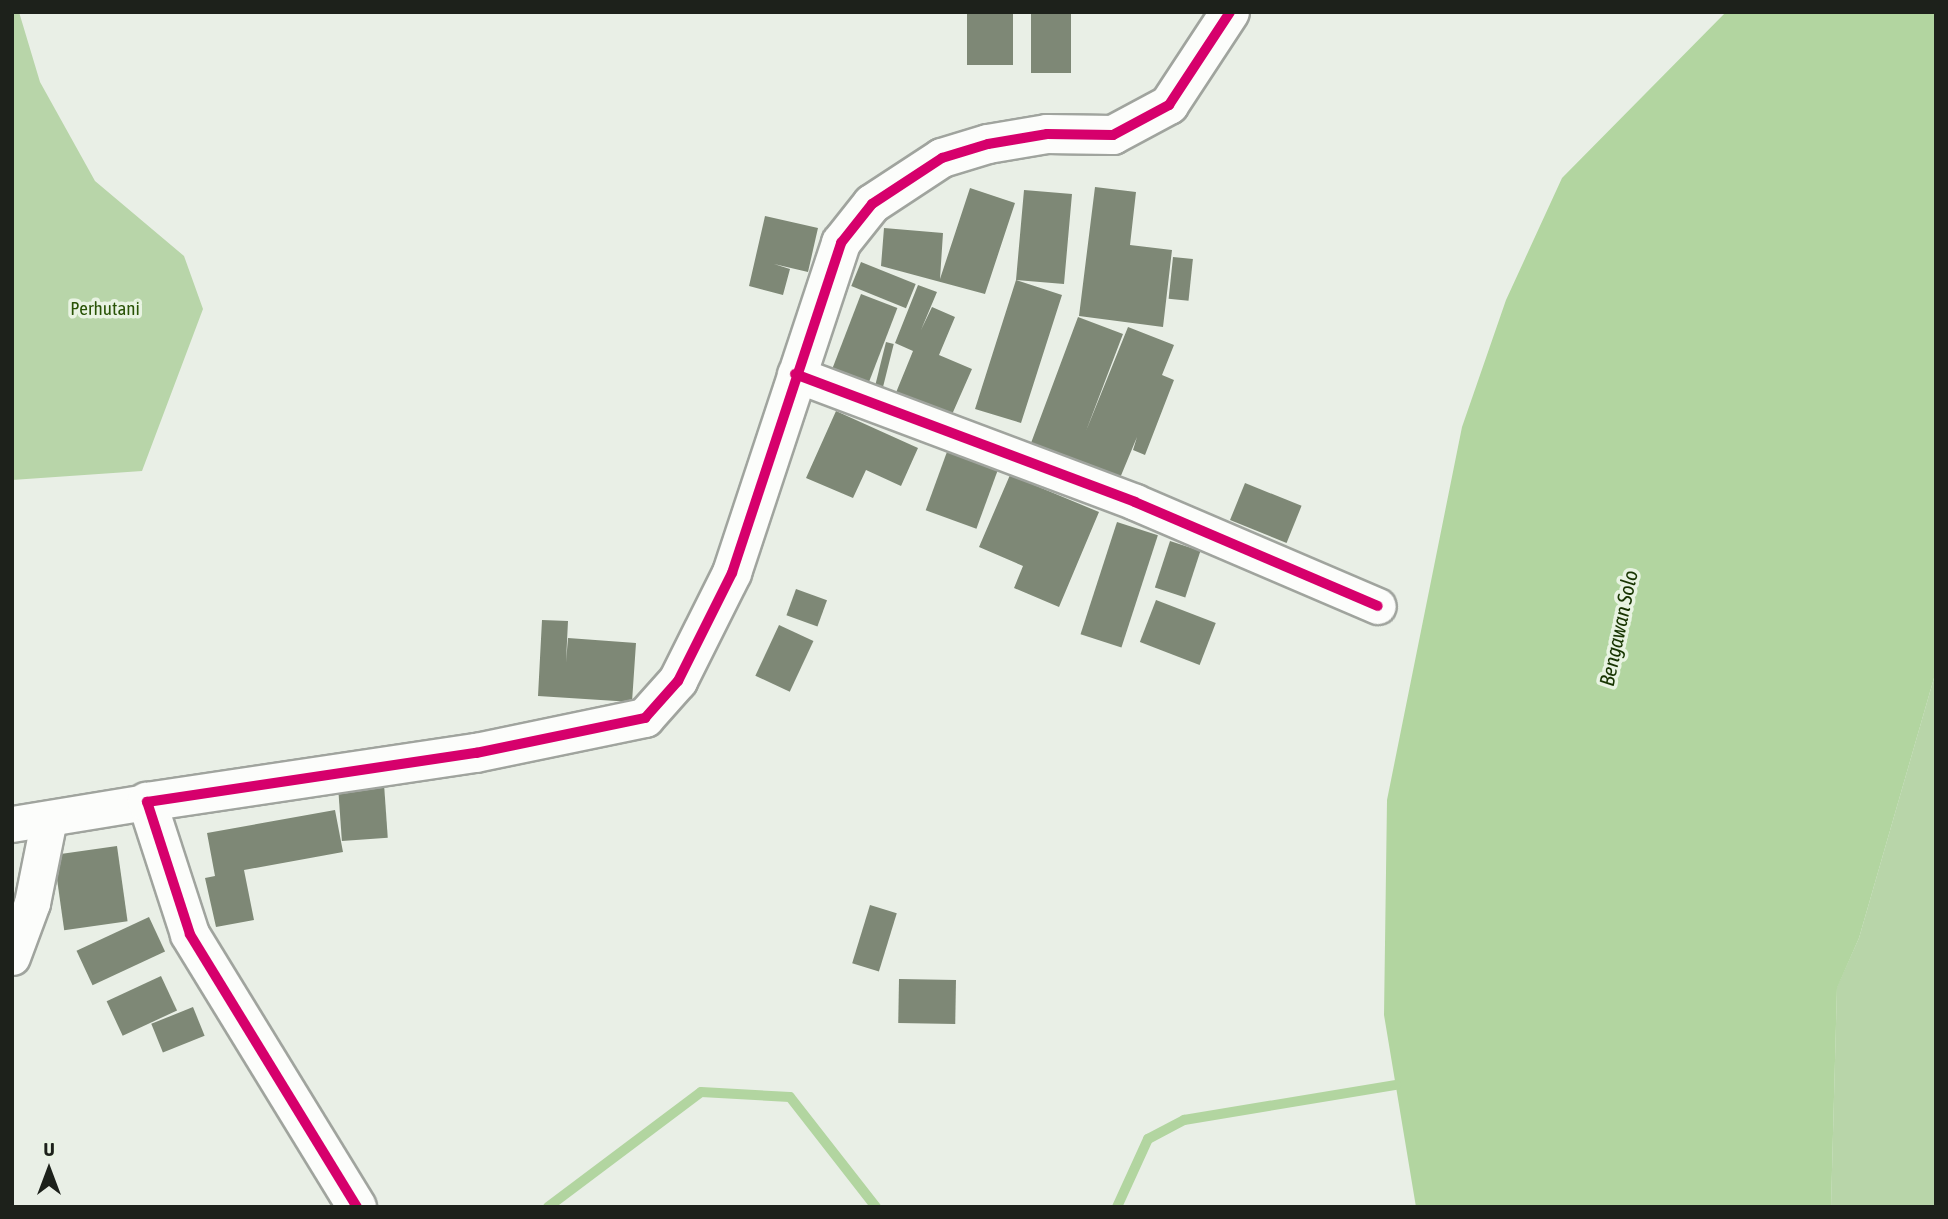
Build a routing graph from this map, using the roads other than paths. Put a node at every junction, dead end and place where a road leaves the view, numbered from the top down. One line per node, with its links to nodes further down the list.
1 (1230, 12): 2 (street)
2 (795, 374): 3 (street); 4 (street)
3 (1378, 606)
4 (147, 802): 5 (street); 8 (street)
5 (49, 819): 6 (street); 7 (street)
6 (12, 824)
7 (12, 957)
8 (357, 1207)

